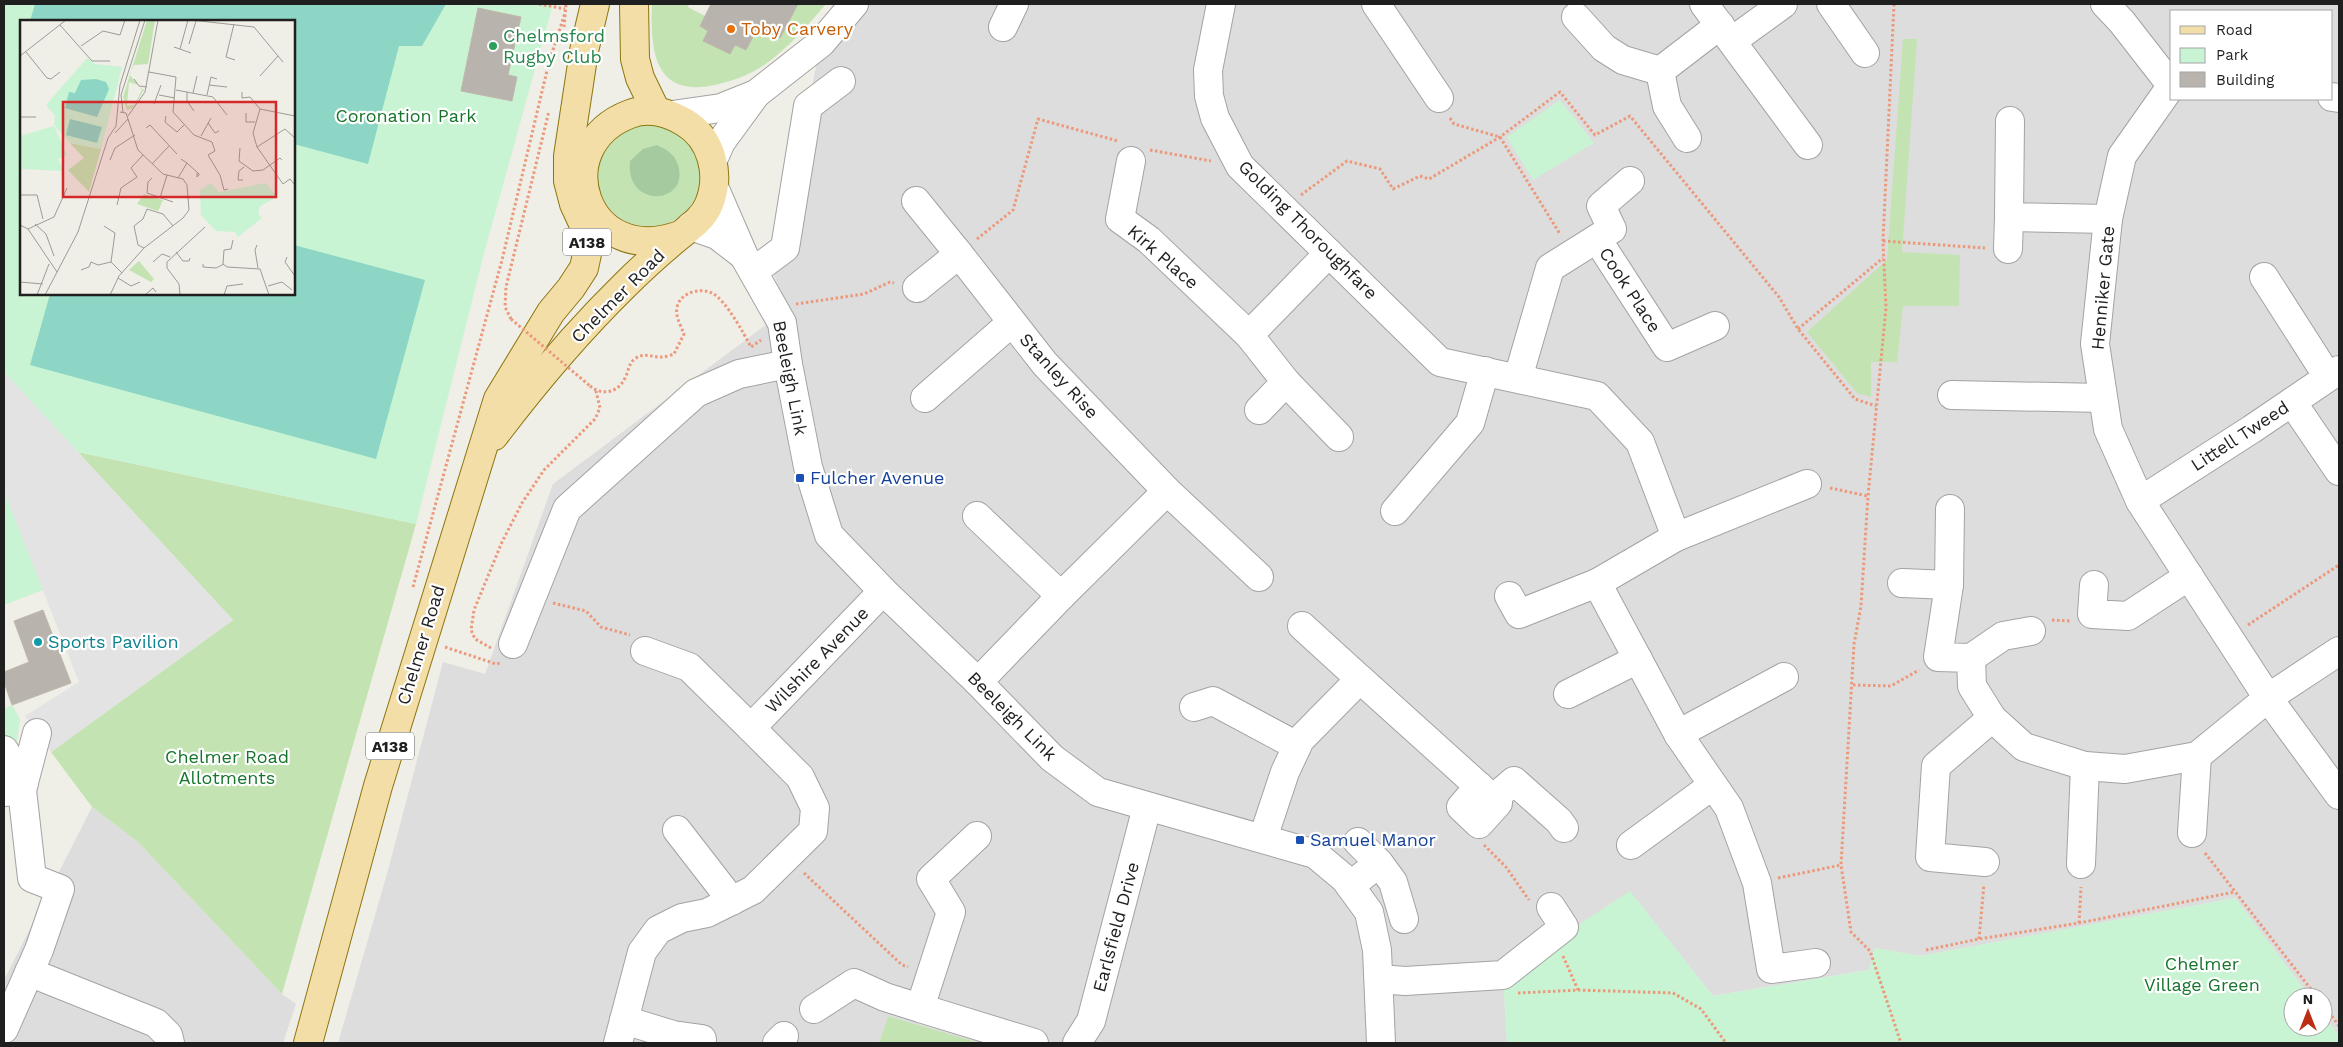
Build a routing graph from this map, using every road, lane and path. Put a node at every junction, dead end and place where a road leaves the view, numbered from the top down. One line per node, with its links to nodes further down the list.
1 (538, 4): 86 (path)
2 (634, 4): 22 (main road)
3 (854, 4): 19 (street)
4 (1221, 4): 30 (street, Golding Thoroughfare)
5 (1376, 4): 20 (street)
6 (1704, 4): 13 (street)
7 (1783, 4): 13 (street)
8 (1831, 4): 14 (street)
9 (1894, 4): 40 (path)
10 (2105, 4): 17 (street)
11 (595, 7): 29 (main road, Chelmer Road / A138); 56 (main road, Chelmer Road / A138)
12 (1576, 17): 15 (street)
13 (1726, 33): 15 (street); 26 (street)
14 (1865, 53)
15 (1660, 71): 25 (street)
16 (841, 81): 46 (street)
17 (2170, 82)
18 (2170, 88): 37 (street, Henniker Gate)
19 (756, 94): 22 (street); 28 (street)
20 (1439, 98): 24 (path)
21 (550, 107): 61 (path, bridge)
22 (664, 113): 28 (main road, Chelmer Road / A138); 29 (main road, Chelmer Road / A138)
23 (2010, 121): 36 (street)
24 (1500, 137): 34 (path); 44 (path); 52 (path)
25 (1687, 138)
26 (1808, 145)
27 (1131, 151): 30 (path); 43 (path); 53 (street, Kirk Place)
28 (713, 160): 32 (main road, Chelmer Road / A138)
29 (584, 165): 35 (main road, Chelmer Road / A138)
30 (1240, 166): 34 (street, Golding Thoroughfare)
31 (1630, 181): 39 (street, Cook Place)
32 (714, 187): 38 (main road, Chelmer Road / A138); 46 (street, Beeleigh Link)
33 (916, 201): 43 (street, Stanley Rise)
34 (1282, 209): 42 (street, Golding Thoroughfare)
35 (596, 216): 38 (main road, Chelmer Road / A138); 56 (main road, Chelmer Road / A138)
36 (2009, 218): 37 (street); 41 (street)
37 (2108, 219): 64 (street, Henniker Gate)
38 (686, 231): 46 (street, Beeleigh Link); 69 (main road, Chelmer Road / A138)
39 (1597, 239): 44 (street, Cook Place); 51 (street, Cook Place)
40 (1883, 241): 41 (path); 45 (path)
41 (2008, 249)
42 (1329, 253): 53 (street); 57 (street, Golding Thoroughfare)
43 (959, 254): 48 (street); 50 (street, Stanley Rise)
44 (1573, 254): 59 (street, Cook Place)
45 (1883, 257): 52 (path); 66 (path)
46 (749, 263): 55 (street, Beeleigh Link)
47 (2264, 277): 58 (street)
48 (917, 288): 49 (path)
49 (792, 309)
50 (1011, 322): 63 (street); 72 (street, Stanley Rise)
51 (1715, 326)
52 (1798, 329): 66 (path)
53 (1249, 335): 60 (street, Kirk Place)
54 (751, 348): 61 (path)
55 (788, 364): 87 (street, Beeleigh Link); 90 (street)
56 (520, 365): 69 (main road, Chelmer Road / A138)
57 (1485, 371): 59 (street, Golding Thoroughfare); 76 (street)
58 (2334, 373): 65 (street, Littell Tweed)
59 (1518, 378): 78 (street, Golding Thoroughfare)
60 (1286, 382): 67 (street); 68 (street, Kirk Place)
61 (596, 391): 96 (path)
62 (1952, 395): 64 (street)
63 (925, 398)
64 (2103, 398): 74 (street, Henniker Gate)
65 (2292, 402): 70 (street); 74 (street, Littell Tweed)
66 (1876, 406): 73 (path)
67 (1259, 410)
68 (1339, 437)
69 (482, 451): 92 (main road, Chelmer Road / A138)
70 (2339, 471)
71 (1807, 484): 73 (path); 78 (street)
72 (1167, 491): 81 (street, Stanley Rise); 88 (street)
73 (1868, 496): 105 (path)
74 (2140, 501): 80 (street, Henniker Gate)
75 (1950, 510): 84 (street)
76 (1395, 512)
77 (977, 516): 88 (street)
78 (1676, 537): 82 (street)
79 (2339, 565): 95 (path)
80 (2189, 576): 91 (street); 95 (street, Henniker Gate)
81 (1259, 577)
82 (1597, 583): 89 (street); 101 (street)
83 (1902, 583): 84 (street)
84 (1949, 585): 99 (street)
85 (2094, 585): 91 (street)
86 (412, 588)
87 (883, 591): 104 (street, Beeleigh Link); 110 (street, Wilshire Avenue)
88 (1061, 596): 104 (street)
89 (1509, 596)
90 (531, 598): 96 (street); 97 (path)
91 (2092, 614): 94 (path)
92 (427, 622): 96 (path); 158 (main road, Chelmer Road / A138)
93 (1302, 626): 103 (street)
94 (2031, 631): 100 (street)
95 (2229, 638): 107 (street, Henniker Gate)
96 (509, 649)
97 (645, 651): 110 (street, Wilshire Avenue)
98 (2339, 651): 107 (street)
99 (1938, 657): 100 (street); 105 (path)
100 (1971, 658): 109 (street)
101 (1638, 659): 106 (street); 112 (street)
102 (1784, 677): 112 (street)
103 (1360, 679): 113 (street); 120 (street)
104 (978, 682): 121 (street, Beeleigh Link)
105 (1853, 685): 134 (path)
106 (1568, 694)
107 (2268, 698): 115 (street); 118 (street, Henniker Gate)
108 (1194, 707): 113 (street)
109 (1992, 718): 116 (street); 131 (street)
110 (751, 728): 130 (street, Wilshire Avenue)
111 (37, 733): 119 (street)
112 (1678, 734): 117 (street)
113 (1296, 746): 127 (street)
114 (4, 750): 119 (street)
115 (2197, 756): 116 (street); 125 (street)
116 (2085, 766): 133 (street)
117 (1713, 785): 129 (street); 135 (street)
118 (2336, 785)
119 (17, 788): 145 (street)
120 (1486, 792): 122 (street); 123 (street)
121 (1148, 806): 127 (street, Beeleigh Link); 160 (street, Earlsfield Drive)
122 (1479, 824): 142 (path)
123 (1564, 828)
124 (677, 830): 138 (street)
125 (2192, 834): 137 (path)
126 (977, 836): 147 (street)
127 (1263, 838): 136 (street, Beeleigh Link)
128 (1358, 842): 132 (street)
129 (1631, 845)
130 (787, 857): 138 (street, Wilshire Avenue); 147 (path)
131 (1985, 862): 143 (path)
132 (1379, 864): 136 (street); 140 (street)
133 (2081, 864): 141 (path)
134 (1841, 865): 135 (path); 163 (path)
135 (1757, 883): 146 (street)
136 (1350, 886): 148 (street, Beeleigh Link)
137 (2234, 892): 141 (path); 149 (path)
138 (732, 900): 155 (street, Wilshire Avenue)
139 (1551, 907): 142 (street)
140 (1404, 919)
141 (2080, 923): 143 (path)
142 (1553, 935): 148 (street); 150 (path)
143 (1979, 939): 144 (path)
144 (1926, 950)
145 (34, 961): 154 (street); 157 (street)
146 (1816, 963)
147 (930, 977): 152 (street)
148 (1379, 979): 161 (street, Beeleigh Link)
149 (2309, 987)
150 (1578, 990): 151 (path); 162 (path)
151 (1513, 993)
152 (920, 1008): 153 (street); 159 (street)
153 (814, 1009)
154 (7, 1014)
155 (621, 1032): 156 (street)
156 (702, 1039)
157 (170, 1043)
158 (308, 1043)
159 (1034, 1043)
160 (1077, 1043)
161 (1381, 1043)
162 (1726, 1043)
163 (1901, 1043)

